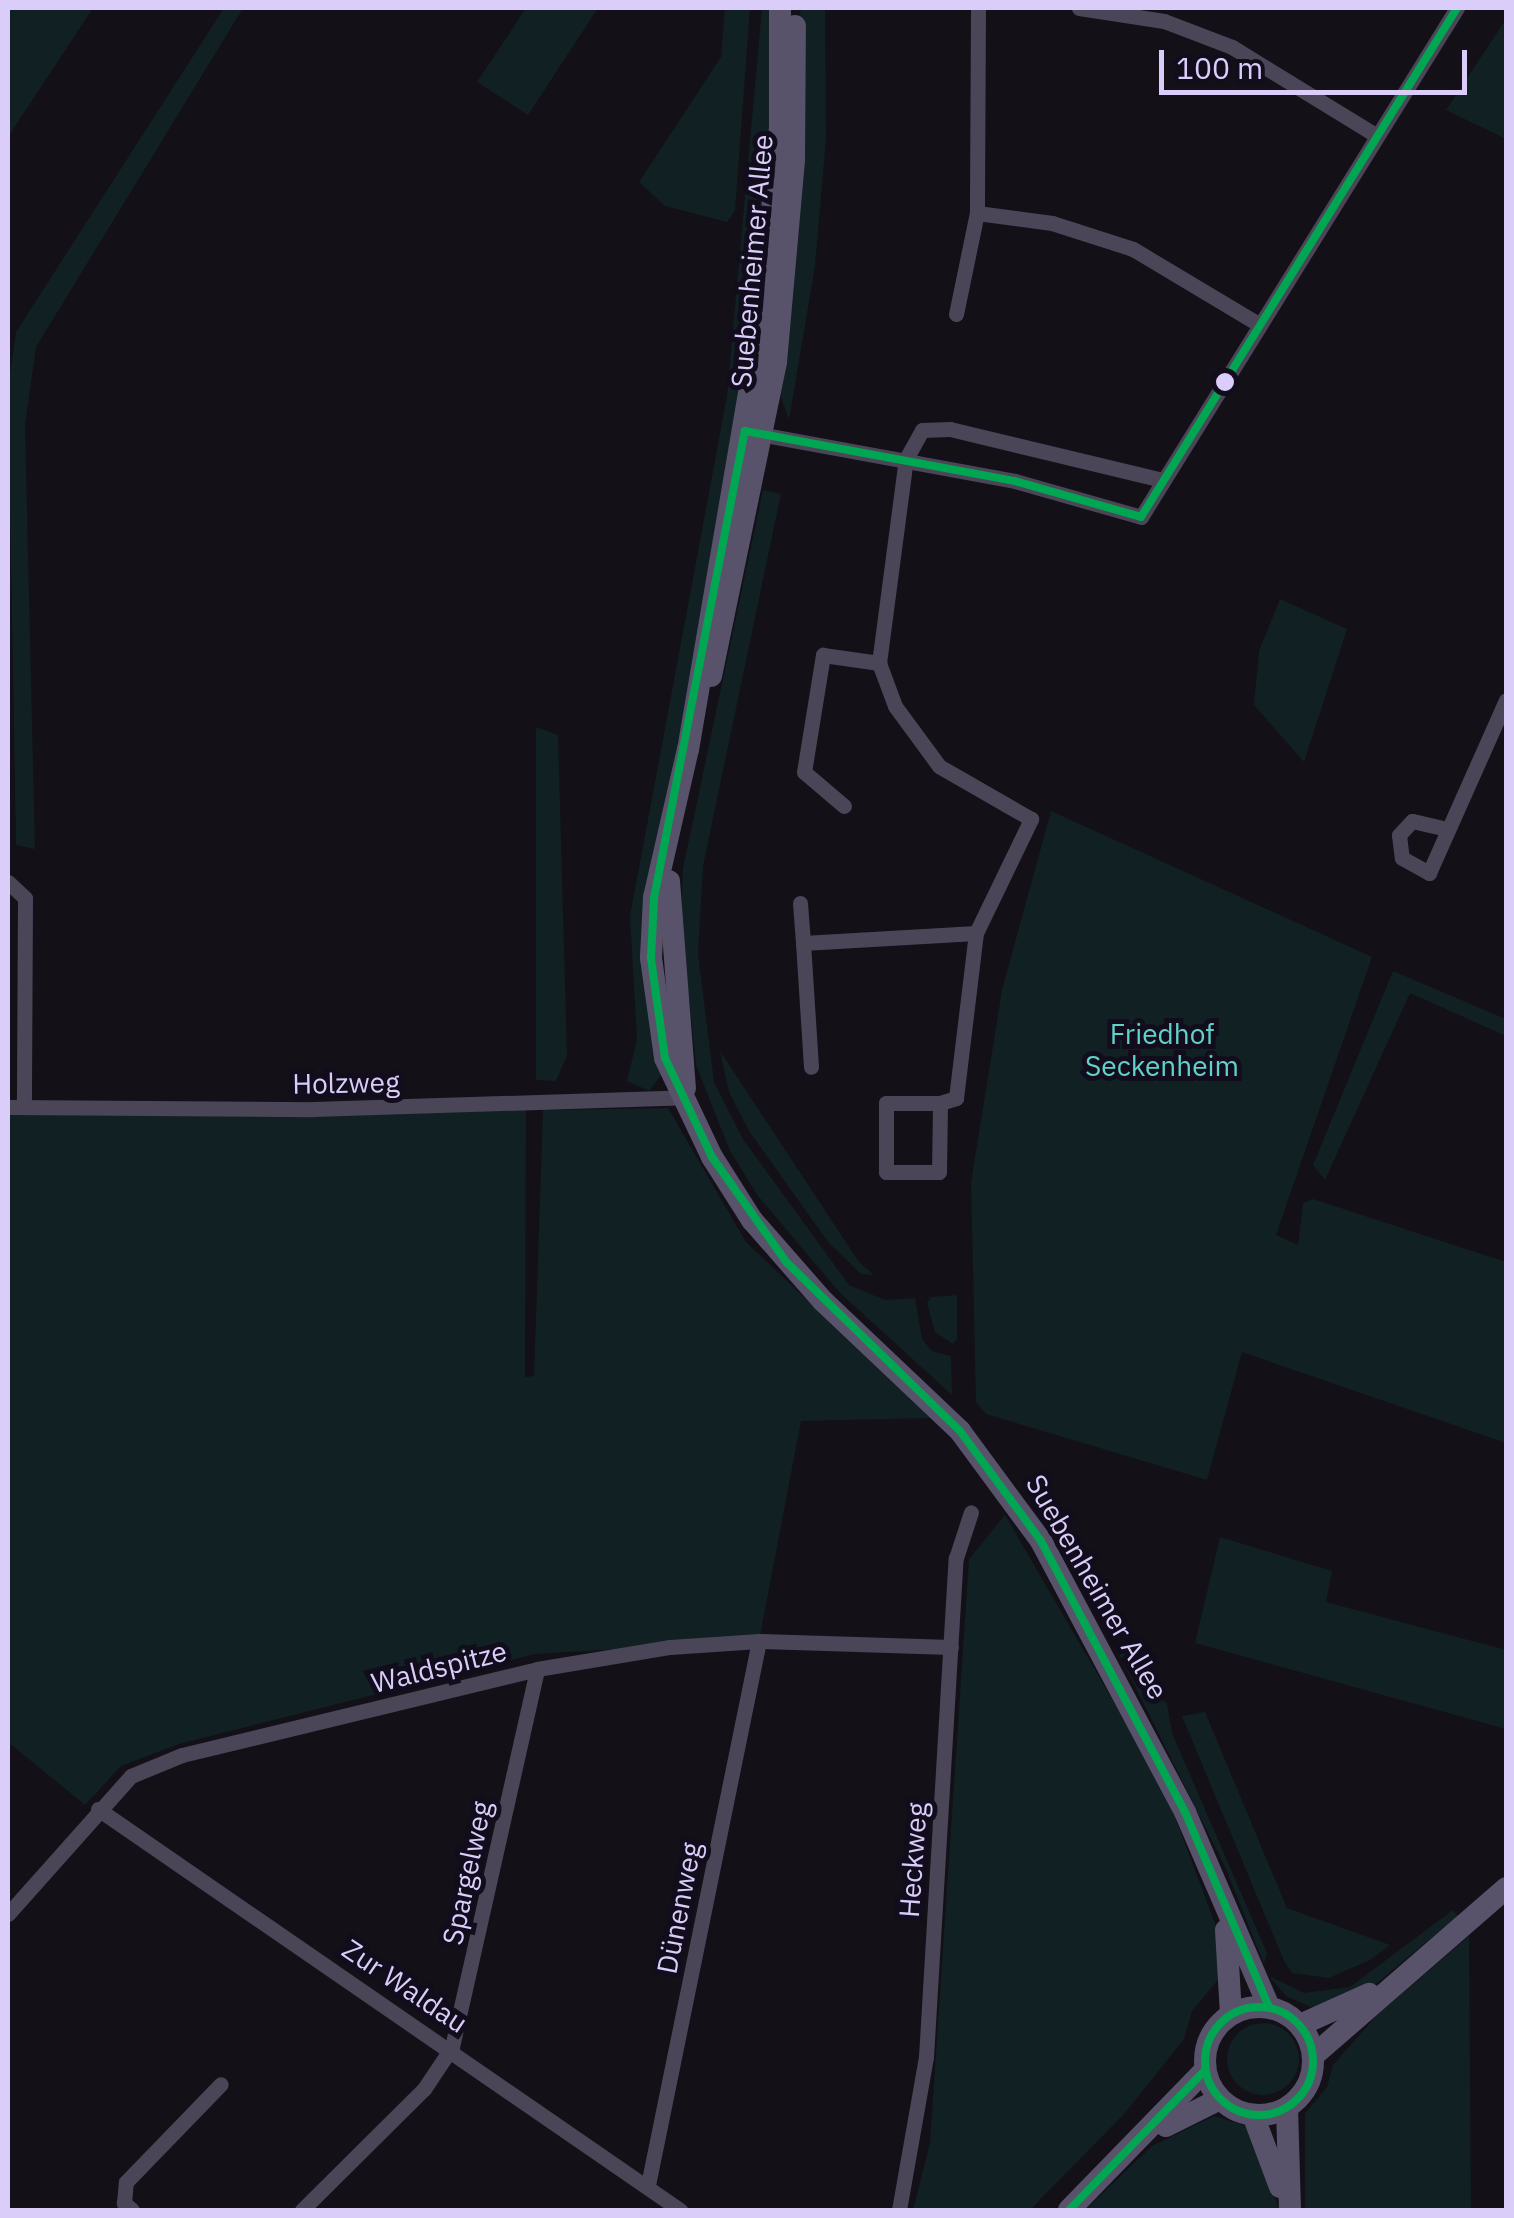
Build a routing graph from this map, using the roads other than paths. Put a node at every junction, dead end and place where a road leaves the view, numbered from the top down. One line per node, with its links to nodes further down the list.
1 (780, 8): 10 (main road, Suebenheimer Allee)
2 (794, 8): 10 (main road, Suebenheimer Allee)
3 (978, 8): 7 (street)
4 (1079, 8): 6 (street)
5 (1457, 8): 6 (street)
6 (1377, 136): 9 (street)
7 (977, 213): 8 (street); 9 (street)
8 (956, 314)
9 (1260, 325): 12 (street)
10 (755, 433): 11 (street); 22 (main road, Suebenheimer Allee)
11 (906, 459): 12 (street); 12 (street); 13 (street)
12 (1163, 480)
13 (879, 663): 15 (street); 19 (street)
14 (1506, 700): 16 (street)
15 (844, 806)
16 (1446, 828)
17 (8, 882): 24 (street)
18 (800, 903): 20 (street)
19 (976, 933): 20 (street); 23 (street)
20 (802, 943): 21 (street)
21 (812, 1067)
22 (686, 1096): 24 (street, Holzweg); 31 (main road, Suebenheimer Allee)
23 (940, 1103): 23 (street)
24 (16, 1106)
25 (971, 1512): 27 (street, Heckweg)
26 (759, 1641): 27 (street, Waldspitze); 28 (street, Waldspitze); 45 (street, Dünenweg)
27 (951, 1647): 49 (street, Heckweg)
28 (537, 1669): 29 (street, Waldspitze); 37 (street, Spargelweg)
29 (98, 1809): 32 (street, Waldspitze); 37 (street, Zur Waldau)
30 (1506, 1888): 33 (main road)
31 (1224, 1906): 34 (main road, Suebenheimer Allee); 35 (main road, Suebenheimer Allee)
32 (8, 1914)
33 (1400, 1978): 36 (main road); 38 (main road)
34 (1269, 2007): 35 (main road); 36 (main road)
35 (1230, 2014): 39 (main road)
36 (1300, 2025): 38 (main road)
37 (452, 2048): 45 (street, Zur Waldau); 47 (street, Spargelweg)
38 (1314, 2056): 42 (main road)
39 (1205, 2070): 41 (main road); 44 (main road)
40 (222, 2084): 46 (street)
41 (1220, 2099): 43 (main road); 44 (main road)
42 (1287, 2108): 43 (main road); 51 (main road)
43 (1253, 2115): 51 (main road)
44 (1138, 2143): 50 (main road)
45 (648, 2185): 48 (street, Zur Waldau)
46 (132, 2210)
47 (302, 2210)
48 (680, 2210)
49 (899, 2210)
50 (1069, 2210)
51 (1289, 2210)

